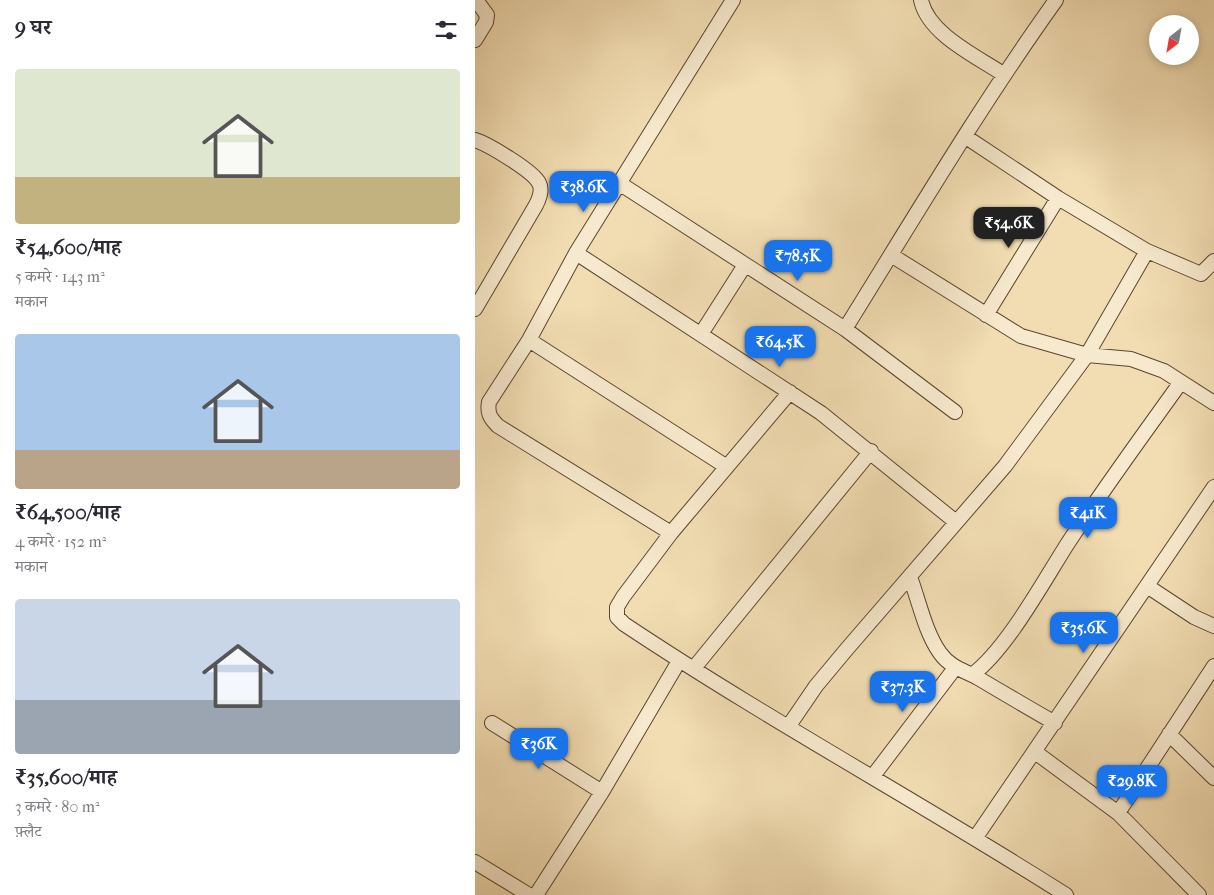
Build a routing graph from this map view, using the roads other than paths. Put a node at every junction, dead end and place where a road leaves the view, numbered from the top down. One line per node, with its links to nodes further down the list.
1 (476, 0): 5 (street)
2 (733, 0): 9 (street)
3 (921, 0): 6 (street)
4 (1056, 0): 6 (street)
5 (475, 40)
6 (1003, 74): 7 (street)
7 (966, 137): 10 (street); 13 (street)
8 (475, 140): 16 (street)
9 (619, 183): 12 (street); 15 (street)
10 (1058, 198): 11 (street); 17 (street)
11 (1147, 251): 14 (street); 21 (street)
12 (576, 253): 19 (street); 20 (street)
13 (891, 255): 17 (street); 18 (street)
14 (1214, 261)
15 (745, 265): 18 (street); 19 (street)
16 (475, 309)
17 (986, 315): 21 (street)
18 (845, 329): 25 (street)
19 (701, 334): 23 (street)
20 (529, 340): 27 (street); 30 (street)
21 (1087, 355): 22 (street); 29 (street)
22 (1181, 382): 24 (street); 38 (street)
23 (790, 392): 26 (street); 27 (street)
24 (1214, 403)
25 (955, 412)
26 (871, 452): 29 (street); 36 (street)
27 (727, 467): 30 (street)
28 (1214, 487): 32 (street)
29 (956, 522): 31 (street)
30 (671, 533): 34 (street)
31 (910, 577): 37 (street); 41 (street)
32 (1147, 586): 33 (street); 40 (street)
33 (1214, 626)
34 (679, 661): 36 (street); 46 (street)
35 (1214, 666): 42 (street)
36 (694, 668): 41 (street)
37 (955, 668): 38 (street); 44 (street)
38 (972, 675): 40 (street)
39 (492, 723): 46 (street)
40 (1055, 723): 43 (street)
41 (788, 727): 44 (street)
42 (1169, 734): 45 (street); 47 (street)
43 (1035, 752): 47 (street); 48 (street)
44 (873, 776): 48 (street)
45 (1214, 778)
46 (602, 792): 51 (street)
47 (1117, 813): 53 (street)
48 (976, 837): 52 (street)
49 (475, 862): 50 (street)
50 (529, 895)
51 (536, 895)
52 (1066, 895)
53 (1199, 895)

